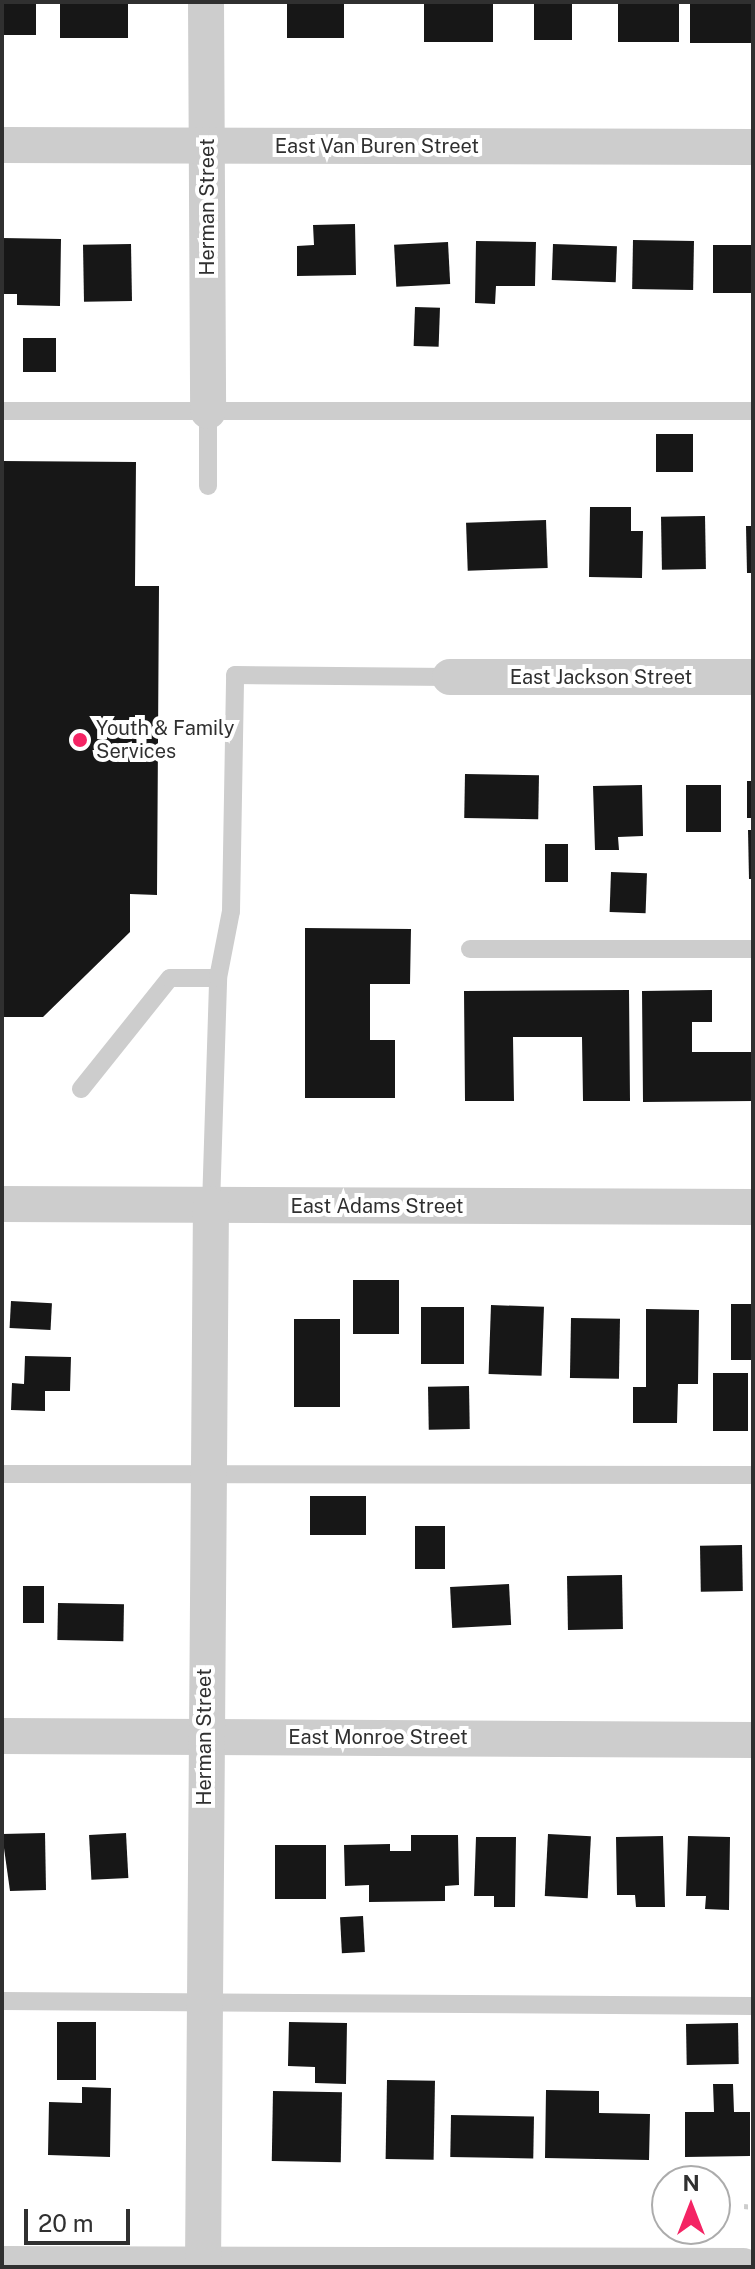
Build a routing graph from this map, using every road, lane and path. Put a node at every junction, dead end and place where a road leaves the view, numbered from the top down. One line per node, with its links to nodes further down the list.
1 (206, 2): 3 (street, Herman Street)
2 (2, 145): 3 (street, East Van Buren Street)
3 (206, 146): 4 (street, East Van Buren Street); 6 (street, Herman Street)
4 (753, 147)
5 (2, 411): 6 (lane)
6 (208, 411): 7 (lane); 8 (lane)
7 (753, 411)
8 (208, 486)
9 (450, 677): 10 (street, East Jackson Street); 13 (lane)
10 (753, 677)
11 (470, 949): 12 (lane)
12 (753, 949)
13 (218, 978): 14 (lane); 16 (lane)
14 (81, 1089)
15 (2, 1204): 16 (street, East Adams Street)
16 (211, 1206): 17 (street, East Adams Street); 19 (street, Herman Street)
17 (753, 1207)
18 (2, 1474): 19 (lane)
19 (207, 1475): 20 (lane); 22 (street, Herman Street)
20 (753, 1475)
21 (2, 1736): 22 (street, East Monroe Street)
22 (204, 1736): 23 (street, East Monroe Street); 25 (street, Herman Street)
23 (753, 1740)
24 (2, 2001): 25 (lane)
25 (203, 2002): 26 (lane); 30 (street, Herman Street)
26 (753, 2006)
27 (744, 2206): 28 (path)
28 (753, 2207)
29 (2, 2264): 30 (street)
30 (203, 2266): 31 (street)
31 (743, 2266)

